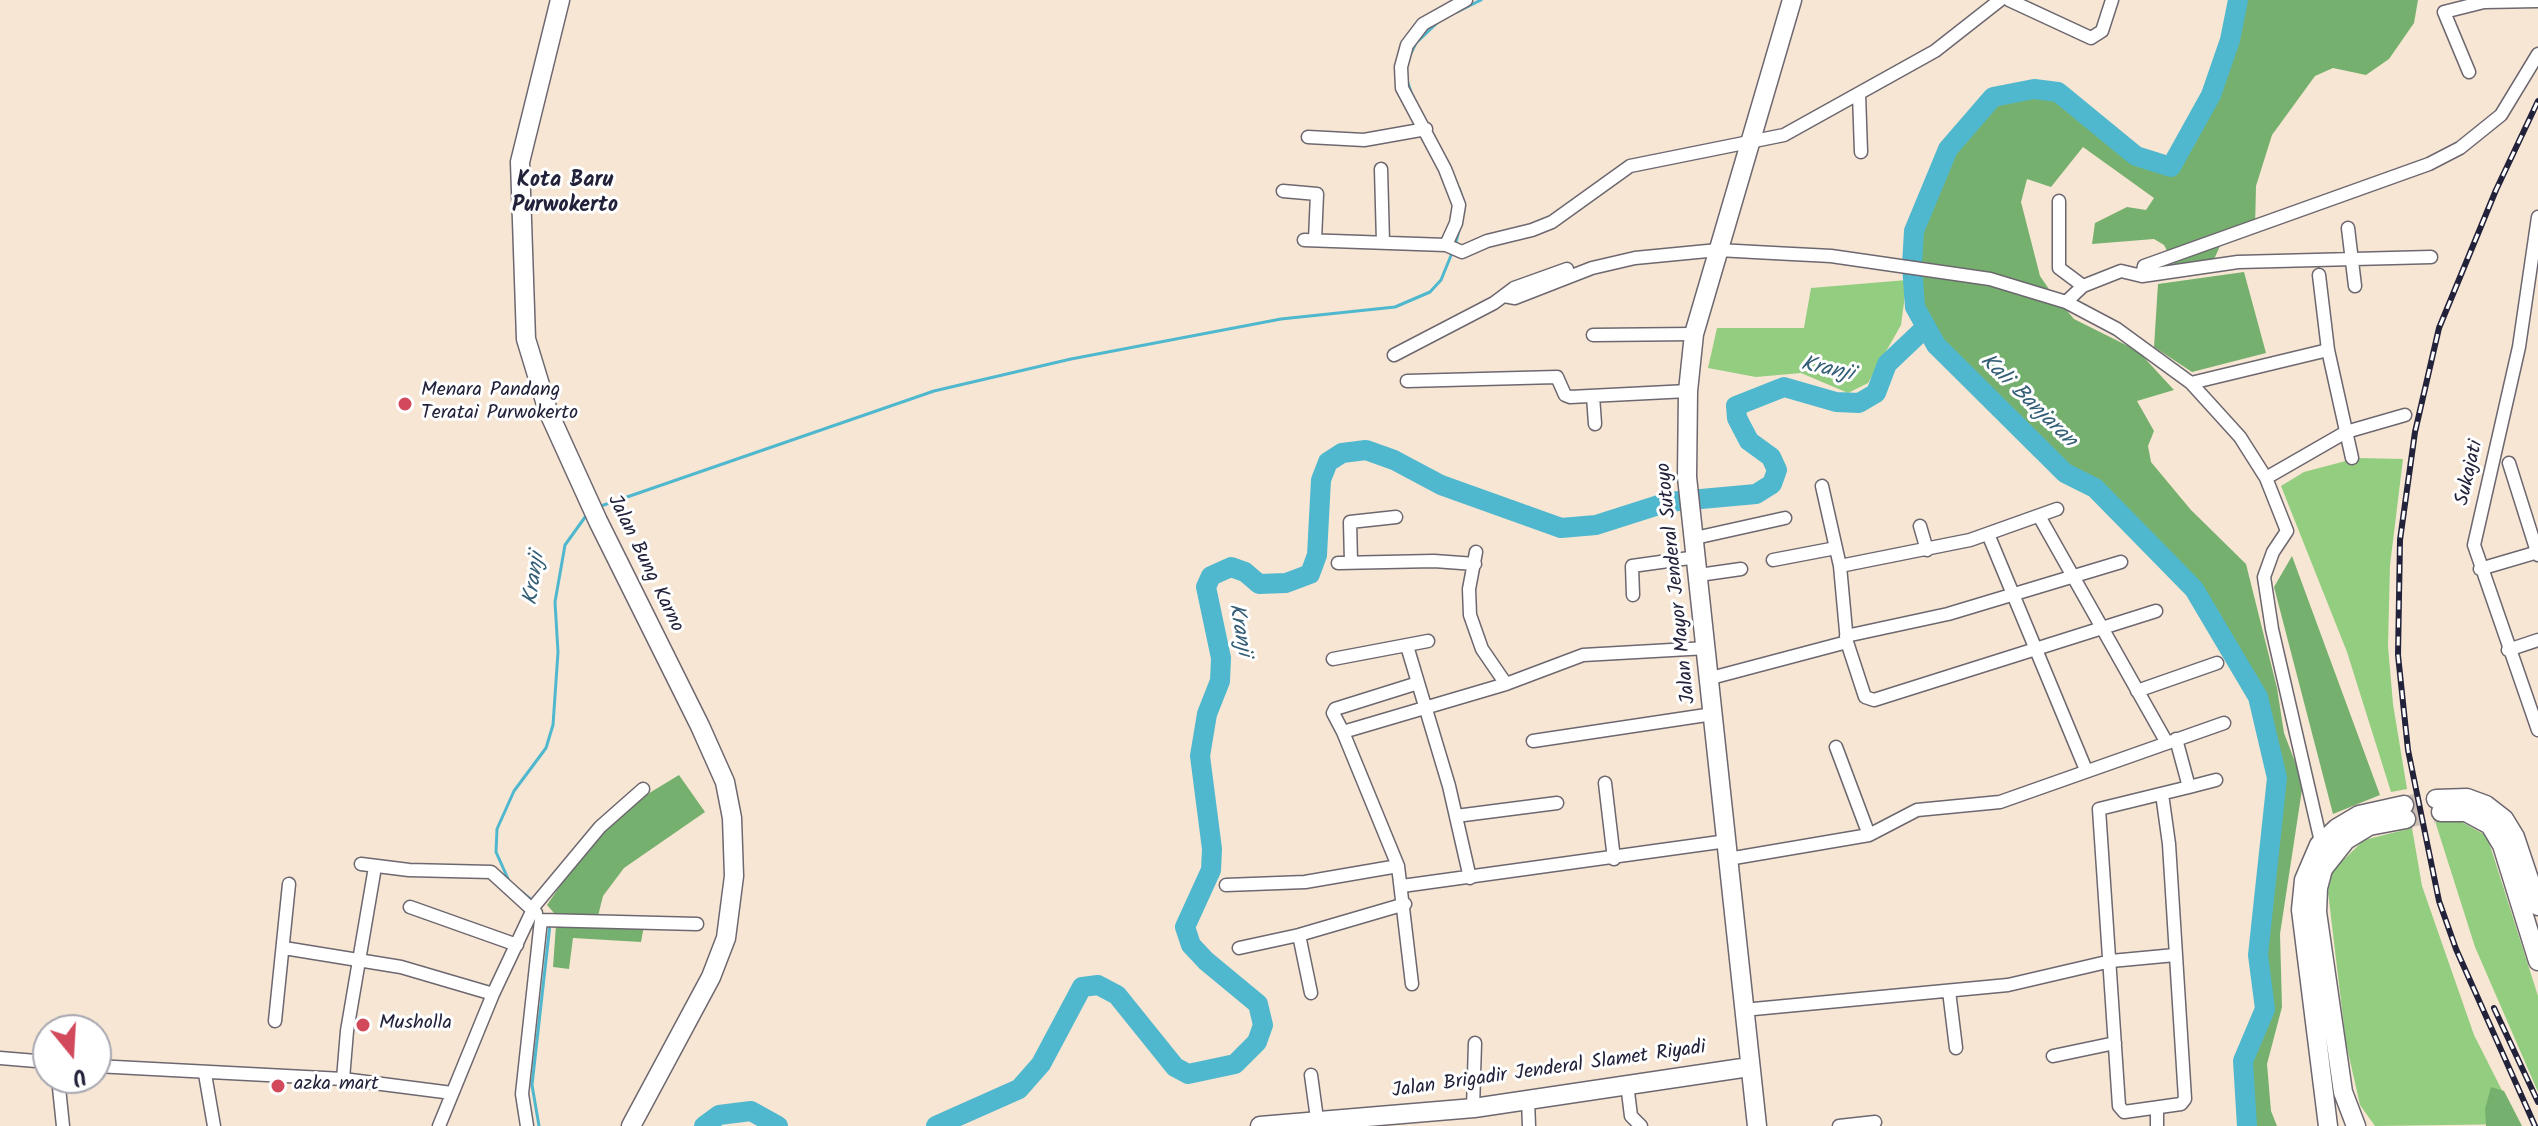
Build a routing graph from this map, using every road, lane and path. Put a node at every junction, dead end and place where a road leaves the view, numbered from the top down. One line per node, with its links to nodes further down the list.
1 (560, 0): 149 (main road, Jalan Bung Karno)
2 (1466, 0): 11 (street)
3 (1792, 0): 13 (main road, Jalan Mayor Jenderal Sutoyo)
4 (2000, 0): 10 (street)
5 (2009, 0): 6 (street)
6 (2112, 0)
7 (2538, 1): 9 (street)
8 (2538, 54): 26 (street)
9 (2469, 72)
10 (1859, 94): 13 (street); 14 (street)
11 (1426, 129): 12 (street); 21 (street)
12 (1308, 137)
13 (1747, 145): 21 (street); 22 (main road, Jalan Mayor Jenderal Sutoyo)
14 (1861, 152)
15 (1381, 169): 20 (street)
16 (1283, 191): 20 (street)
17 (2059, 201): 27 (street)
18 (2538, 217): 60 (street, Sukajati)
19 (2348, 228): 24 (street)
20 (1383, 242): 21 (street)
21 (1451, 247)
22 (1719, 247): 29 (street); 30 (main road, Jalan Mayor Jenderal Sutoyo); 33 (street)
23 (2431, 257): 24 (street)
24 (2352, 259): 26 (street); 28 (street)
25 (2319, 275): 32 (street)
26 (2142, 276): 27 (street)
27 (2083, 286): 29 (street)
28 (2355, 286)
29 (2066, 302): 35 (street)
30 (1694, 334): 31 (street); 36 (main road, Jalan Mayor Jenderal Sutoyo)
31 (1593, 335)
32 (2328, 350): 35 (street); 40 (street)
33 (1394, 355)
34 (1407, 381): 37 (street)
35 (2191, 383): 43 (street)
36 (1688, 391): 37 (street); 51 (main road, Jalan Mayor Jenderal Sutoyo)
37 (1593, 396): 39 (street)
38 (2405, 415): 40 (street)
39 (1595, 424)
40 (2346, 432): 41 (street); 43 (street)
41 (2352, 458)
42 (2509, 463): 54 (street)
43 (2266, 478): 96 (street)
44 (1822, 486): 52 (street)
45 (2057, 509): 46 (street)
46 (2039, 516): 50 (street); 61 (street)
47 (1396, 517): 77 (street)
48 (1785, 518): 51 (street)
49 (1920, 526): 53 (street)
50 (1988, 534): 53 (street); 63 (street)
51 (1695, 536): 57 (main road, Jalan Mayor Jenderal Sutoyo)
52 (1836, 548): 55 (street); 58 (street)
53 (1927, 550): 58 (street)
54 (2538, 553): 60 (street)
55 (1773, 560)
56 (2121, 562): 61 (street)
57 (1698, 566): 59 (street); 62 (street); 70 (main road, Jalan Mayor Jenderal Sutoyo)
58 (1840, 566): 66 (street)
59 (1741, 569)
60 (2480, 569): 72 (street, Sukajati)
61 (2073, 575): 63 (street); 65 (street)
62 (1633, 595)
63 (2016, 596): 66 (street); 71 (street)
64 (2156, 611): 65 (street)
65 (2100, 627): 71 (street); 78 (street)
66 (1846, 639): 71 (street); 75 (street)
67 (2538, 640): 72 (street)
68 (1428, 641): 69 (street)
69 (1407, 646): 73 (street); 76 (street)
70 (1707, 648): 75 (main road, Jalan Mayor Jenderal Sutoyo); 77 (street)
71 (2037, 650): 87 (street)
72 (2508, 650): 82 (street, Sukajati)
73 (1333, 659)
74 (2217, 663): 78 (street)
75 (1711, 678): 80 (main road, Jalan Mayor Jenderal Sutoyo)
76 (1418, 683): 79 (street); 83 (street)
77 (1506, 684): 79 (street)
78 (2137, 691): 85 (street)
79 (1425, 709): 83 (street); 94 (street)
80 (1713, 714): 84 (street); 97 (main road, Jalan Mayor Jenderal Sutoyo)
81 (2224, 723): 85 (street)
82 (2538, 730)
83 (1343, 732): 100 (street)
84 (1533, 741)
85 (2171, 741): 87 (street); 90 (street)
86 (1836, 747): 95 (street)
87 (2086, 770): 95 (street)
88 (2216, 780): 90 (street)
89 (1605, 783): 98 (street)
90 (2189, 787): 92 (street)
91 (643, 789): 107 (street)
92 (2162, 794): 116 (street); 118 (street)
93 (1557, 803): 94 (street)
94 (1456, 816): 102 (street)
95 (1869, 835): 97 (street)
96 (2321, 842): 156 (main road); 157 (main road)
97 (1728, 850): 98 (street); 124 (main road, Jalan Mayor Jenderal Sutoyo)
98 (1614, 859): 102 (street)
99 (361, 864): 101 (street)
100 (1398, 866): 104 (street); 105 (street)
101 (375, 867): 107 (street); 117 (street)
102 (1470, 878): 105 (street)
103 (289, 884): 114 (street)
104 (1226, 885)
105 (1402, 886): 106 (street)
106 (1405, 904): 112 (street); 120 (street)
107 (534, 906): 110 (street); 113 (street)
108 (2538, 906): 119 (main road)
109 (410, 907): 113 (street)
110 (546, 920): 111 (street); 148 (street)
111 (697, 924)
112 (1299, 935): 115 (street); 122 (street)
113 (517, 945): 123 (street)
114 (284, 948): 117 (street); 125 (street)
115 (1239, 948)
116 (2175, 955): 118 (street); 142 (street)
117 (359, 959): 123 (street); 136 (street)
118 (2111, 961): 121 (street); 127 (street)
119 (2538, 961)
120 (1412, 984)
121 (1949, 991): 124 (street); 128 (street)
122 (1311, 993)
123 (493, 994): 138 (street)
124 (1743, 1010): 133 (main road, Jalan Mayor Jenderal Sutoyo)
125 (275, 1021)
126 (1475, 1043): 141 (street)
127 (2115, 1043): 129 (street); 142 (street)
128 (1956, 1048)
129 (2053, 1056)
130 (0, 1058): 131 (street)
131 (32, 1061)
132 (112, 1067): 134 (street)
133 (1749, 1067): 137 (main road, Jalan Brigadir Jenderal Slamet Riyadi); 153 (main road, Jalan Mayor Jenderal Sutoyo)
134 (205, 1074): 136 (street); 146 (street)
135 (1311, 1075): 144 (street)
136 (343, 1079): 138 (street)
137 (1627, 1084): 140 (main road, Jalan Brigadir Jenderal Slamet Riyadi); 152 (street)
138 (452, 1093): 147 (street)
139 (60, 1094): 145 (street)
140 (1528, 1100): 141 (main road, Jalan Brigadir Jenderal Slamet Riyadi); 151 (street)
141 (1473, 1108): 144 (main road, Jalan Brigadir Jenderal Slamet Riyadi)
142 (2157, 1108): 155 (street)
143 (1875, 1122): 154 (street)
144 (1318, 1123): 150 (main road, Jalan Brigadir Jenderal Slamet Riyadi)
145 (63, 1126)
146 (214, 1126)
147 (439, 1126)
148 (527, 1126)
149 (631, 1126)
150 (1260, 1126)
151 (1529, 1126)
152 (1641, 1126)
153 (1757, 1126)
154 (1839, 1126)
155 (2157, 1126)
156 (2328, 1126)
157 (2356, 1126)

